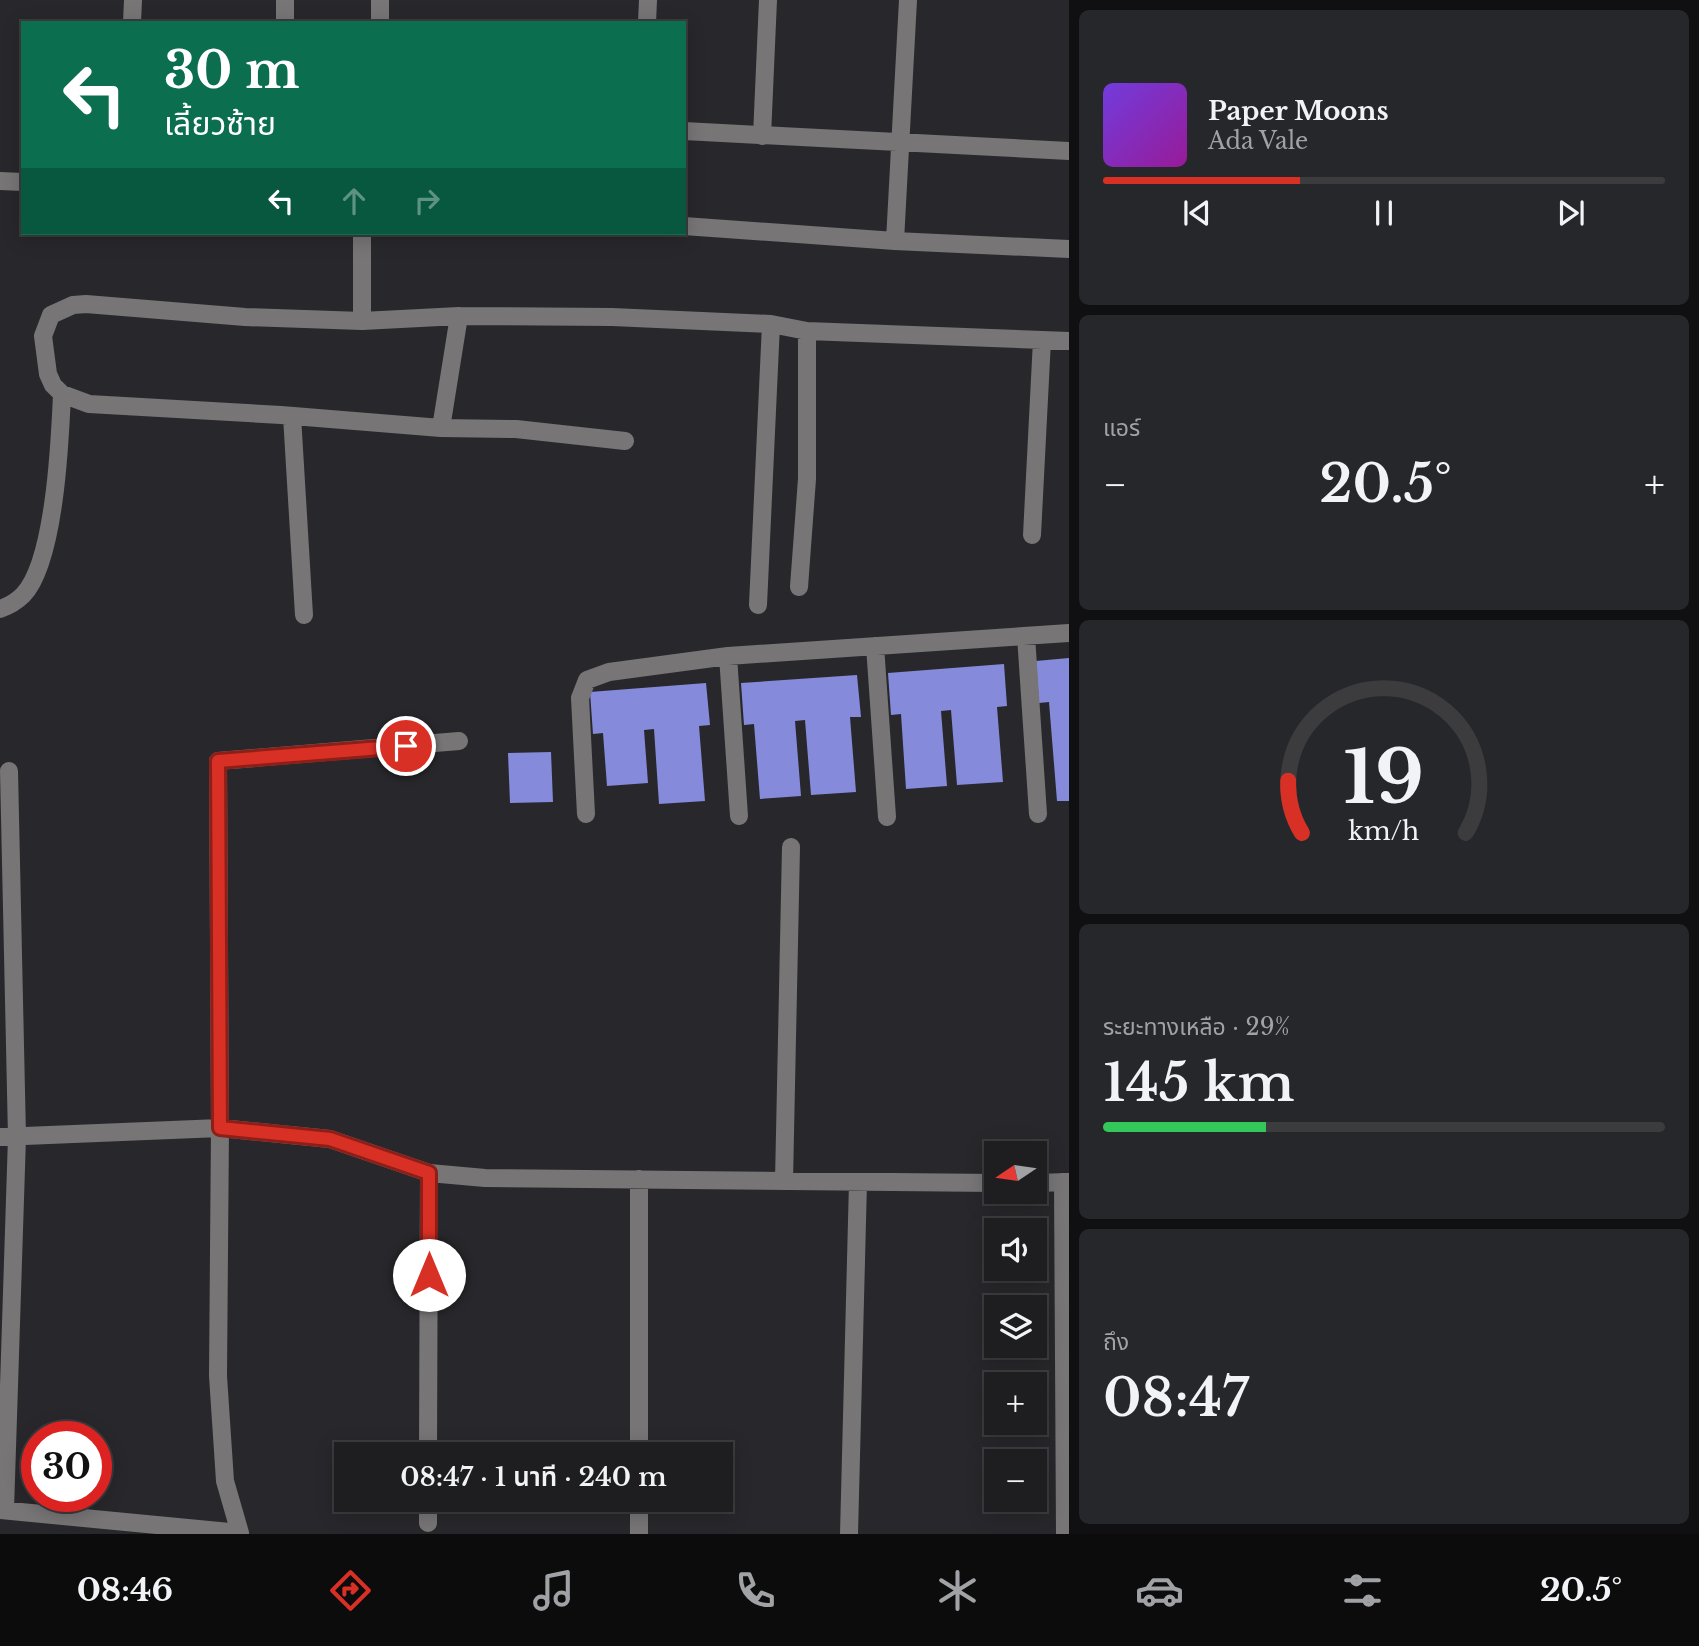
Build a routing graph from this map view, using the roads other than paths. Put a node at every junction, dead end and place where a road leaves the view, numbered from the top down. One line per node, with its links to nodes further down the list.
1 (133, 0): 7 (street)
2 (285, 0): 8 (street)
3 (380, 0): 9 (street)
4 (648, 0): 10 (street)
5 (768, 0): 12 (street)
6 (908, 0): 13 (street)
7 (132, 21)
8 (285, 21)
9 (380, 21)
10 (647, 21)
11 (686, 131): 12 (street)
12 (762, 136): 13 (street)
13 (898, 143): 14 (street); 19 (street)
14 (1069, 151)
15 (0, 181): 16 (street)
16 (21, 182)
17 (686, 226): 19 (street)
18 (362, 235): 22 (street)
19 (895, 241): 20 (street)
20 (1069, 249)
21 (459, 316): 22 (street); 23 (street); 29 (street)
22 (362, 321): 27 (street)
23 (771, 324): 24 (street); 33 (street)
24 (807, 331): 25 (street); 32 (street)
25 (1042, 340): 26 (street); 31 (street)
26 (1069, 341)
27 (62, 394): 28 (street); 34 (street)
28 (292, 416): 29 (street); 35 (street)
29 (441, 428): 30 (street)
30 (625, 441)
31 (1032, 535)
32 (799, 587)
33 (758, 605)
34 (0, 609)
35 (304, 615)
36 (1069, 633): 37 (street)
37 (1026, 636): 38 (street); 43 (street)
38 (875, 646): 39 (street); 45 (street)
39 (728, 656): 42 (street); 44 (street)
40 (459, 741): 47 (street)
41 (9, 771): 48 (street)
42 (586, 814)
43 (1038, 814)
44 (739, 816)
45 (887, 817)
46 (791, 847): 51 (street)
47 (220, 1128): 48 (street); 49 (street); 62 (street)
48 (8, 1137): 58 (street)
49 (429, 1173): 50 (street); 56 (street)
50 (639, 1179): 51 (street); 57 (street)
51 (785, 1181): 52 (street)
52 (858, 1182): 54 (street); 64 (street)
53 (1066, 1182): 55 (street); 65 (street)
54 (984, 1183)
55 (1047, 1183)
56 (428, 1442)
57 (639, 1442)
58 (3, 1510): 62 (street)
59 (428, 1512): 61 (street)
60 (639, 1512): 63 (street)
61 (428, 1523)
62 (240, 1533)
63 (639, 1534)
64 (849, 1534)
65 (1066, 1534)

